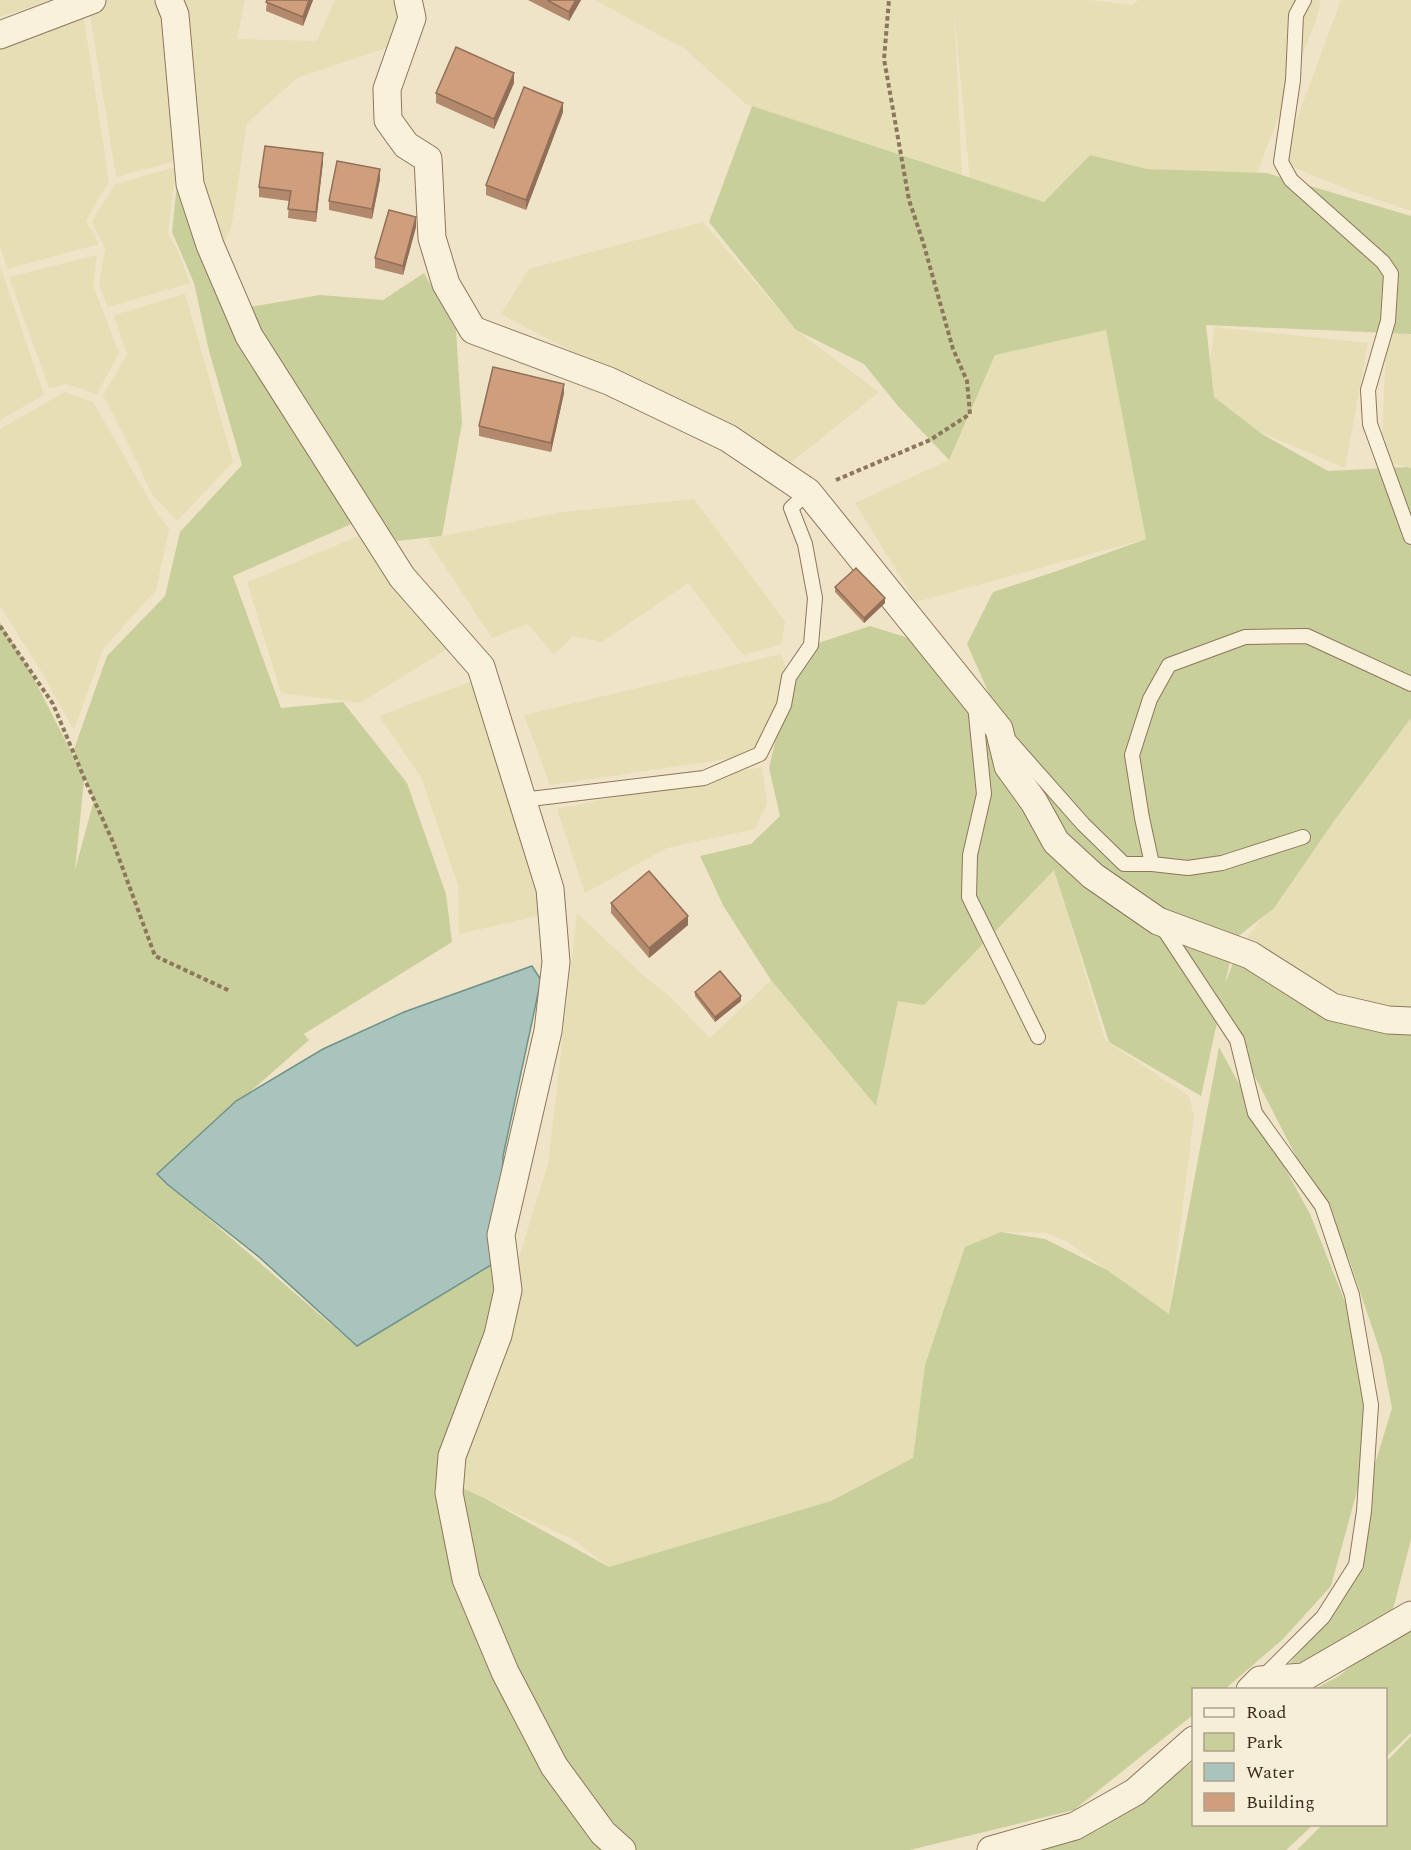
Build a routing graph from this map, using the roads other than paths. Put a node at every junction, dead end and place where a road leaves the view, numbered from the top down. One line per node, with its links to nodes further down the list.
1 (92, 0): 5 (street)
2 (169, 0): 11 (street)
3 (408, 0): 6 (street)
4 (1304, 0): 7 (lane)
5 (0, 35)
6 (808, 492): 9 (street); 11 (lane)
7 (1411, 537)
8 (1411, 684): 13 (lane)
9 (974, 697): 10 (street); 16 (lane)
10 (999, 729): 13 (lane); 14 (street)
11 (522, 800): 20 (street)
12 (1303, 837): 13 (lane)
13 (1152, 864)
14 (1158, 921): 15 (street); 18 (lane)
15 (1411, 1021)
16 (1038, 1037)
17 (1411, 1615): 18 (street)
18 (1255, 1685)
19 (1192, 1742): 21 (street)
20 (622, 1850)
21 (991, 1850)

